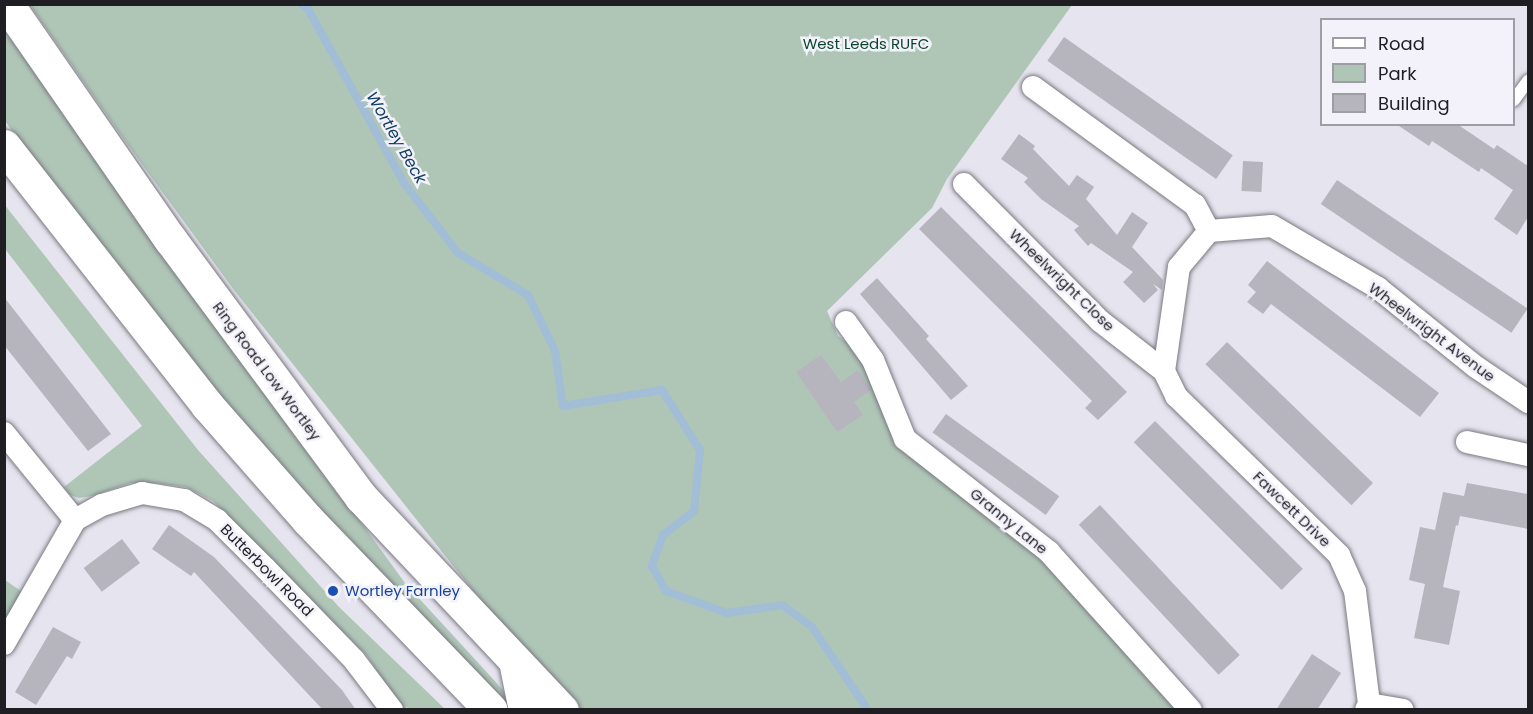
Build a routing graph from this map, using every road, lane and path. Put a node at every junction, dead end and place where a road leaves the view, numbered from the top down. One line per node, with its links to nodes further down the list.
1 (7, 4): 16 (highway, Ring Road Low Wortley)
2 (1528, 81): 4 (lane)
3 (1033, 87): 7 (street)
4 (1515, 99)
5 (4, 146): 19 (highway)
6 (964, 184): 9 (street, Wheelwright Close)
7 (1209, 231): 9 (street); 10 (street, Wheelwright Avenue)
8 (846, 322): 22 (street, Granny Lane)
9 (1164, 371): 17 (street, Fawcett Drive)
10 (1528, 402)
11 (4, 433): 14 (street)
12 (1467, 442): 13 (street)
13 (1528, 455)
14 (75, 520): 15 (street); 18 (street, Butterbowl Road)
15 (4, 644)
16 (515, 661): 20 (highway); 21 (highway, Ring Road Low Wortley)
17 (1367, 707): 23 (street)
18 (392, 710)
19 (491, 710)
20 (525, 710)
21 (562, 710)
22 (1191, 710)
23 (1402, 710)

